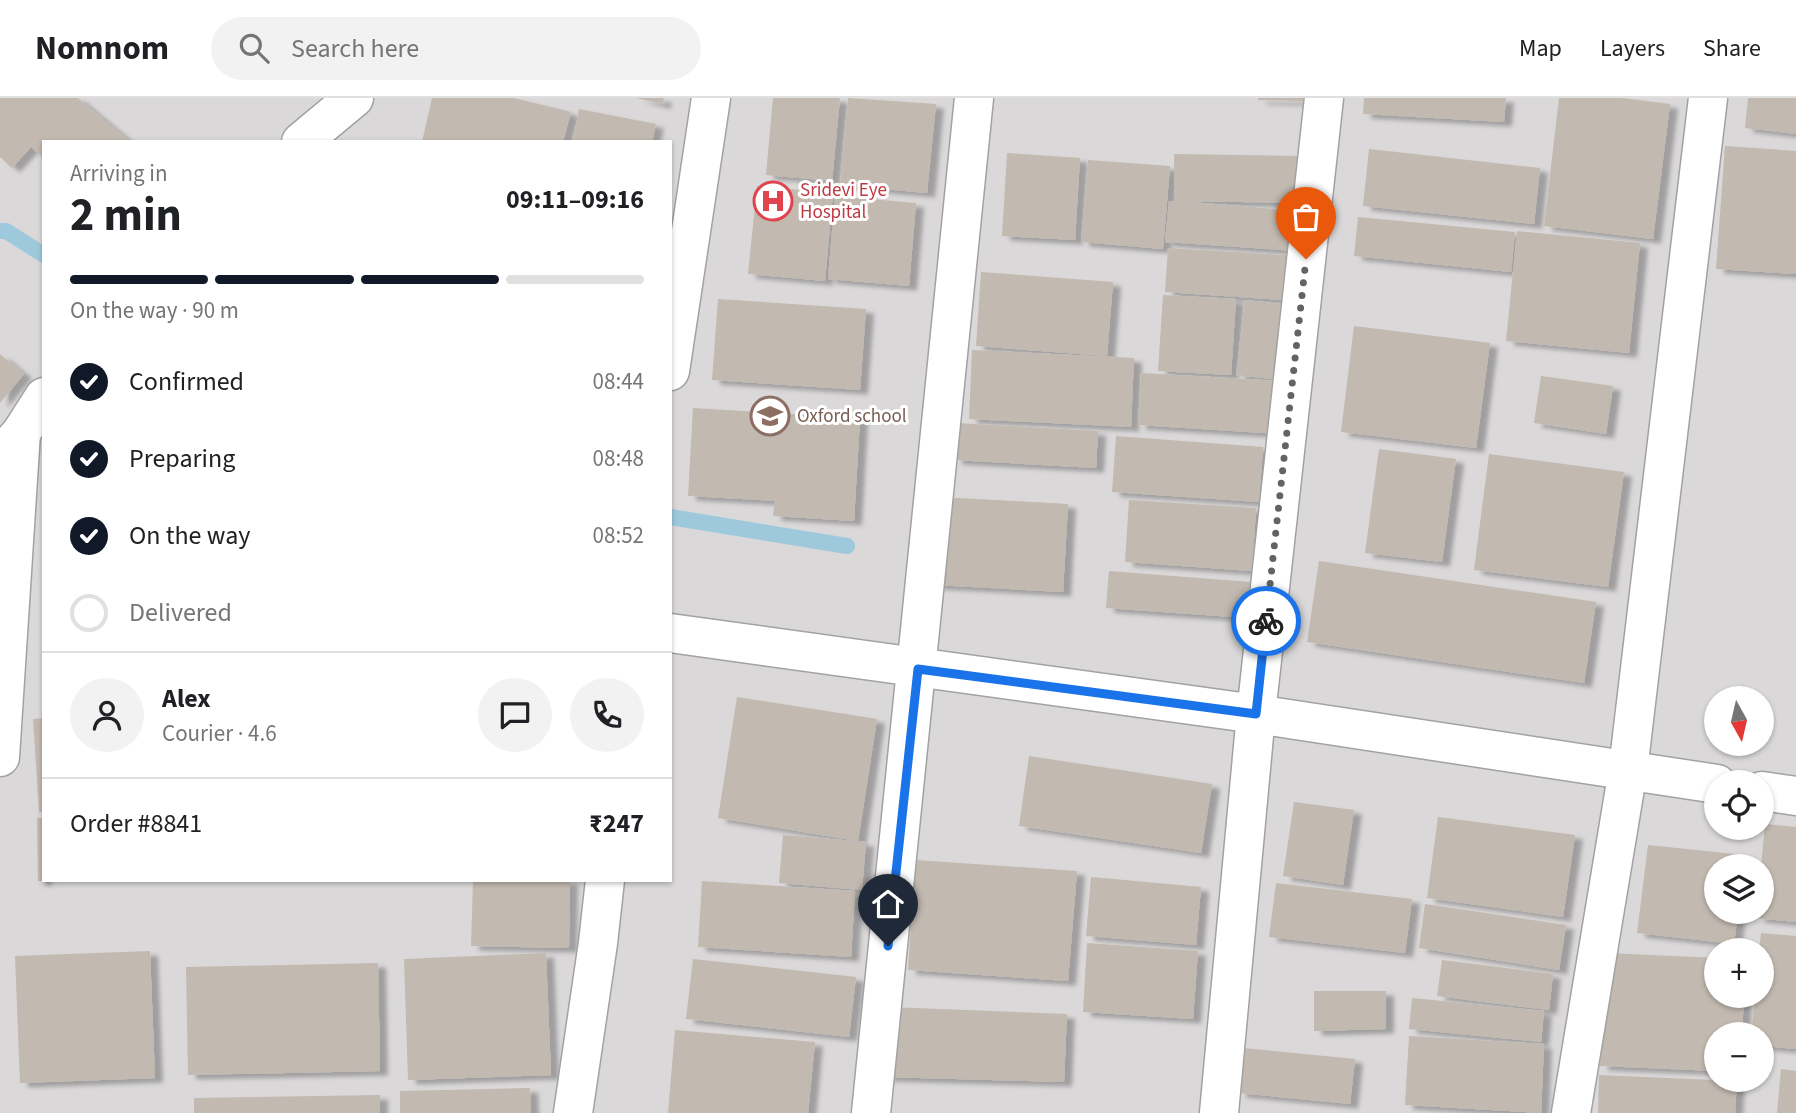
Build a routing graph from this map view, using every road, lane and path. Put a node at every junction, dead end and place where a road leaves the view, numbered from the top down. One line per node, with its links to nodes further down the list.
1 (354, 98): 6 (street)
2 (711, 98): 7 (street)
3 (974, 98): 11 (street)
4 (1324, 98): 12 (street)
5 (1708, 98): 14 (street)
6 (303, 140)
7 (672, 358)
8 (42, 400): 9 (street)
9 (11, 444): 13 (street)
10 (672, 634): 11 (street)
11 (918, 669): 12 (street); 20 (street)
12 (1256, 714): 14 (street); 21 (street)
13 (0, 757)
14 (1628, 770): 15 (street); 22 (street)
15 (1704, 782)
16 (1774, 792): 17 (street)
17 (1796, 796)
18 (605, 882): 19 (street)
19 (573, 1113)
20 (871, 1113)
21 (1219, 1113)
22 (1571, 1113)

